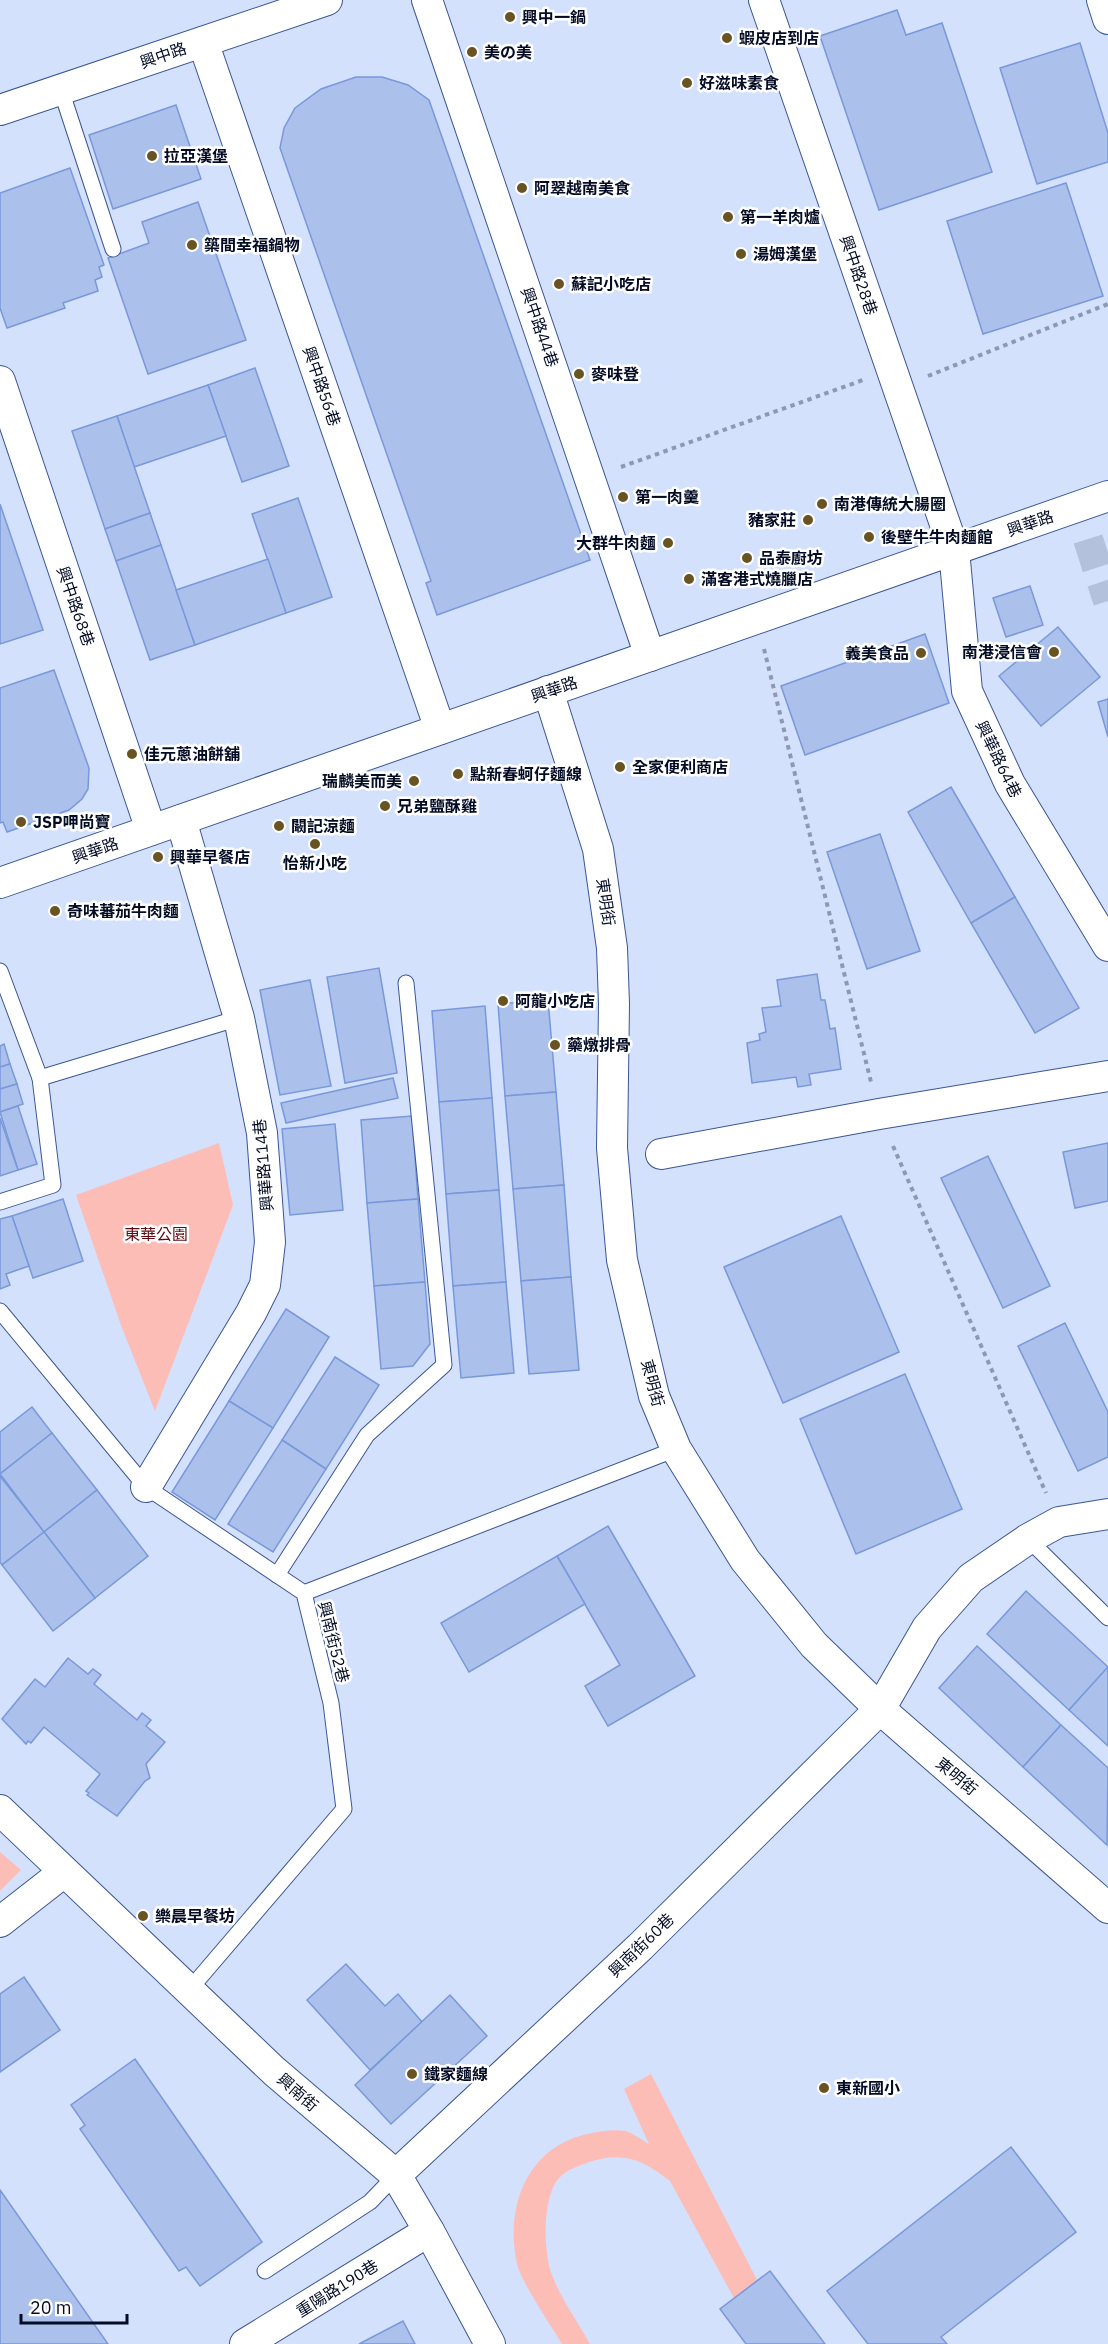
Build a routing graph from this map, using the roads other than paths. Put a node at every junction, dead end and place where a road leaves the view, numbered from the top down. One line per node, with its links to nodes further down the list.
1 (427, 0): 13 (street, 興中路44巷)
2 (764, 0): 12 (street, 興中路28巷)
3 (1102, 0): 5 (street)
4 (320, 1): 6 (street, 興中路)
5 (1108, 18)
6 (203, 42): 7 (street, 興中路); 15 (street, 興中路56巷)
7 (61, 90): 8 (street, 興中路); 9 (lane)
8 (0, 110)
9 (113, 249)
10 (0, 381): 17 (street, 興中路68巷)
11 (1108, 496): 12 (street, 興華路)
12 (954, 550): 13 (street, 興華路); 19 (street, 興華路64巷)
13 (650, 656): 14 (street, 興華路)
14 (548, 692): 15 (street, 興華路); 28 (street, 東明街)
15 (440, 729): 16 (street, 興華路)
16 (181, 820): 17 (street, 興華路); 22 (street, 興華路114巷)
17 (152, 830): 18 (street, 興華路)
18 (0, 883)
19 (1108, 946)
20 (0, 971): 24 (lane)
21 (406, 983): 32 (lane)
22 (239, 1018): 24 (lane); 29 (street, 興華路114巷)
23 (1108, 1076): 25 (street)
24 (40, 1078): 26 (lane)
25 (661, 1154)
26 (0, 1202)
27 (0, 1311): 29 (lane, 興南街52巷)
28 (676, 1449): 33 (lane); 35 (street, 東明街)
29 (146, 1487): 32 (lane, 興南街52巷)
30 (1108, 1514): 31 (street, 興南街60巷)
31 (1028, 1539): 34 (lane); 35 (street, 興南街60巷)
32 (277, 1575): 33 (lane, 興南街52巷)
33 (304, 1593): 40 (lane, 興南街52巷)
34 (1108, 1618)
35 (880, 1709): 38 (street, 東明街); 41 (street, 興南街60巷)
36 (0, 1810): 37 (street, 興南街)
37 (64, 1872): 39 (street); 40 (street, 興南街)
38 (1108, 1908)
39 (0, 1922)
40 (190, 1989): 41 (street, 興南街)
41 (396, 2175): 42 (street, 興南街); 43 (lane)
42 (429, 2231): 44 (street, 重陽路190巷); 45 (street, 興南街)
43 (265, 2271)
44 (246, 2344)
45 (490, 2344)

